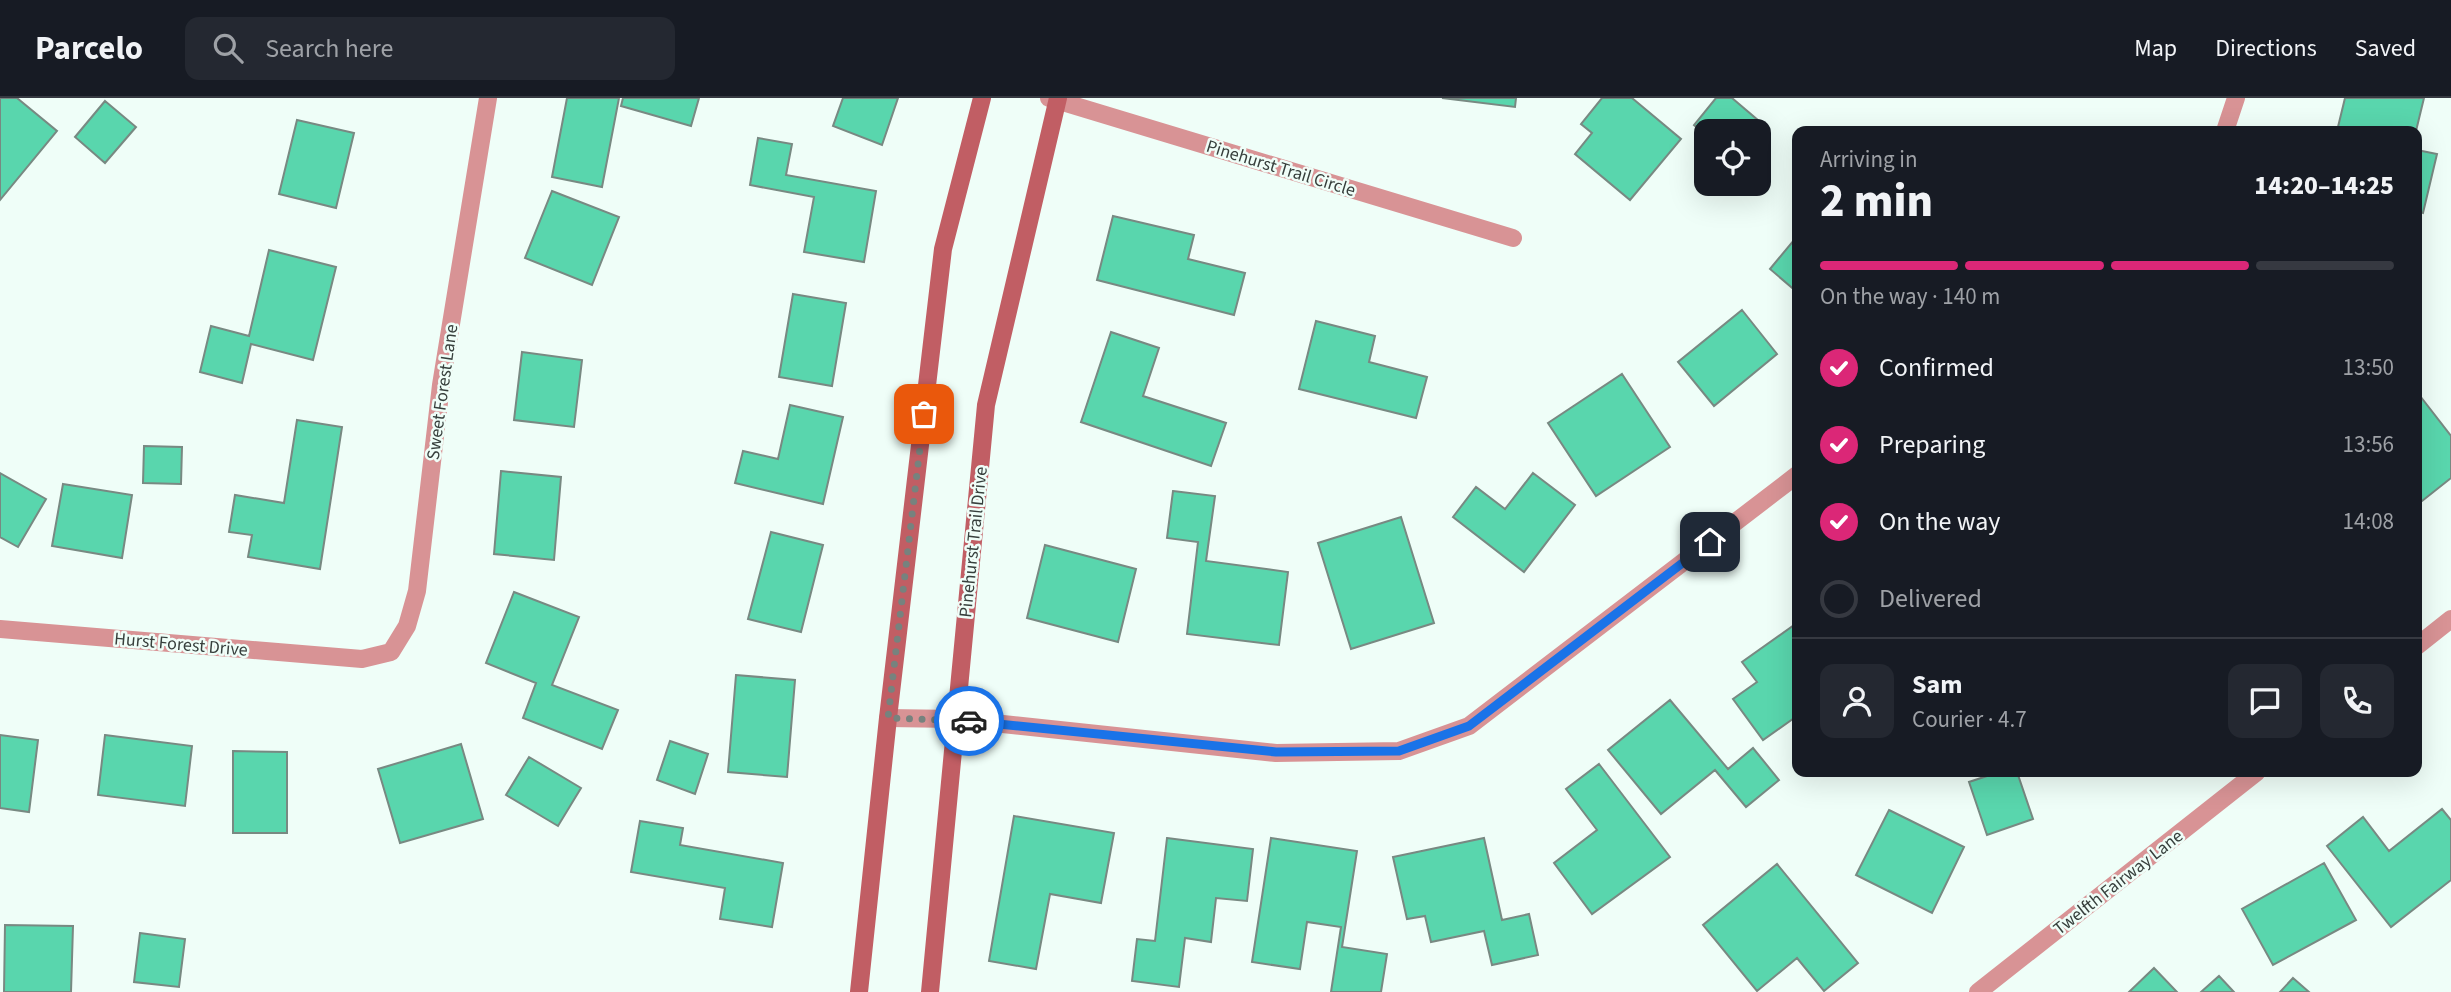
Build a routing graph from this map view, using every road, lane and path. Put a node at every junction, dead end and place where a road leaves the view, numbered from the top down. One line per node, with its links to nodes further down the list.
1 (488, 98): 11 (street, Sweet Forest Lane)
2 (982, 98): 12 (street)
3 (2236, 98): 5 (street)
4 (1055, 99): 6 (street, Pinehurst Trail Circle); 13 (street, Pinehurst Trail Drive)
5 (2227, 126)
6 (1513, 238)
7 (1792, 479): 13 (street)
8 (2451, 619): 10 (street)
9 (0, 629): 11 (street, Hurst Forest Drive)
10 (2422, 642)
11 (362, 659)
12 (888, 718): 13 (street); 15 (street)
13 (956, 719): 16 (street, Pinehurst Trail Drive)
14 (2252, 777): 17 (street, Twelfth Fairway Lane)
15 (859, 992)
16 (930, 992)
17 (1978, 992)

